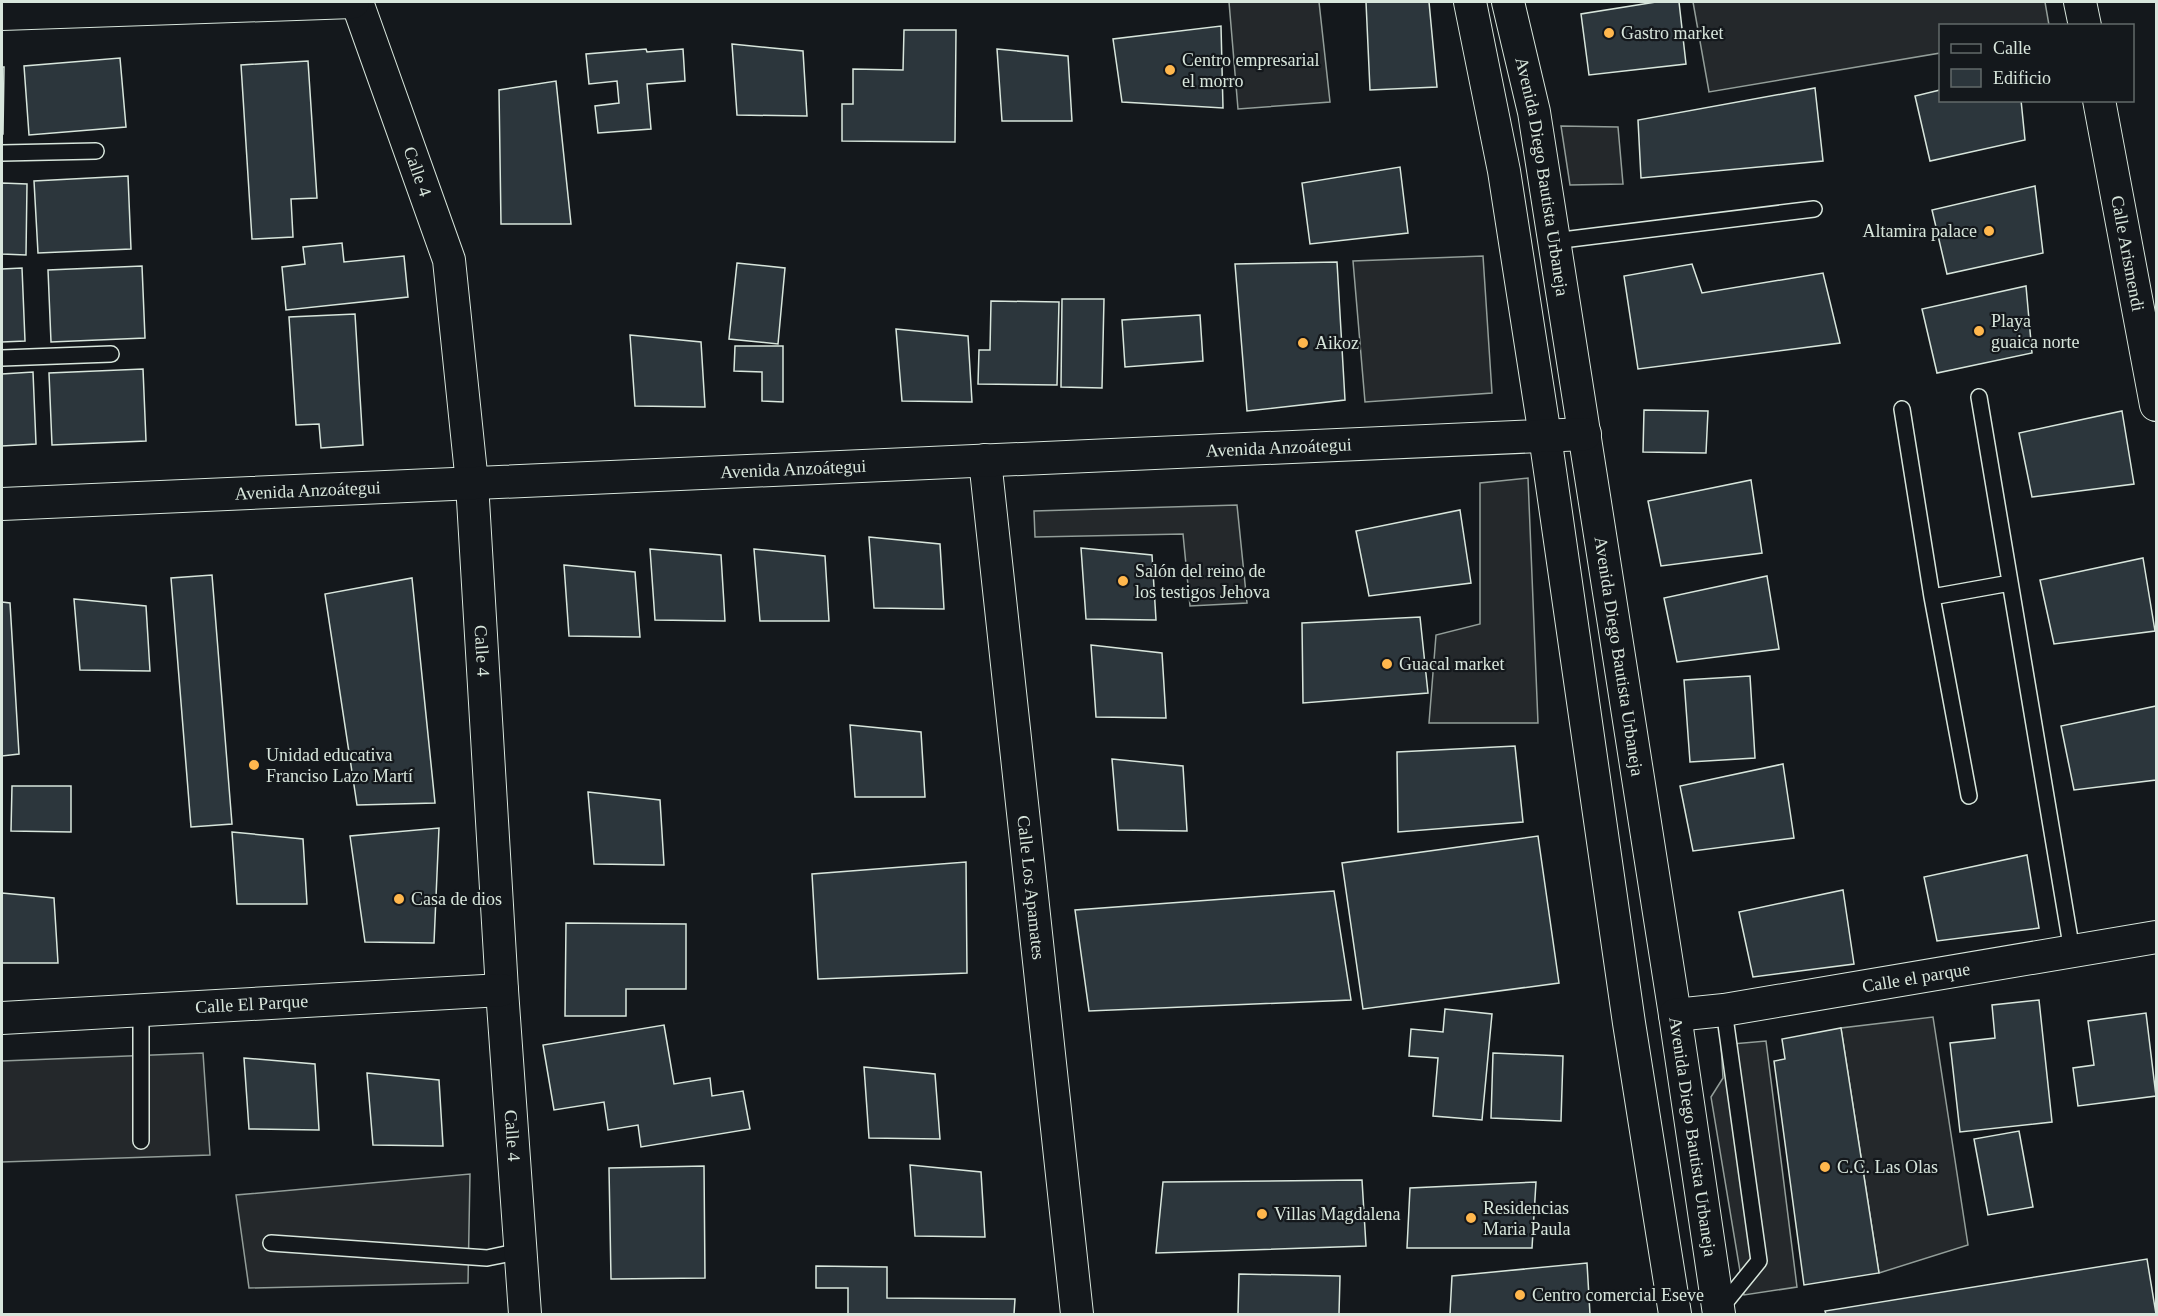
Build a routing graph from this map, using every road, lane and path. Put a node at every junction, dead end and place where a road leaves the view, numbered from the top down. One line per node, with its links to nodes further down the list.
1 (355, 2): 5 (street); 20 (street, Calle 4)
2 (1470, 2): 18 (street, Avenida Diego Bautista Urbaneja)
3 (1508, 2): 11 (street, Avenida Diego Bautista Urbaneja)
4 (2080, 2): 6 (street)
5 (2, 14)
6 (2085, 24)
7 (2099, 102): 15 (street, Calle Arismendi)
8 (96, 151): 9 (lane)
9 (2, 153)
10 (1814, 209): 11 (lane)
11 (1554, 241): 17 (street, Avenida Diego Bautista Urbaneja)
12 (111, 354): 13 (lane)
13 (2, 358)
14 (1979, 398): 22 (lane)
15 (2157, 405)
16 (1902, 410): 23 (lane)
17 (1585, 434): 18 (street, Avenida Anzoátegui); 30 (street, Avenida Diego Bautista Urbaneja)
18 (1545, 436): 19 (street, Avenida Anzoátegui); 38 (street, Avenida Diego Bautista Urbaneja)
19 (985, 460): 20 (street, Avenida Anzoátegui); 37 (street, Calle Los Apamates)
20 (472, 483): 21 (street, Avenida Anzoátegui); 27 (street, Calle 4)
21 (2, 504)
22 (2010, 583): 23 (lane); 26 (lane)
23 (1932, 597): 24 (lane)
24 (1969, 796)
25 (2157, 937): 26 (street, Calle el parque)
26 (2072, 951): 28 (street, Calle el parque)
27 (502, 990): 29 (street, Calle El Parque); 34 (street, Calle 4)
28 (1725, 1010): 30 (street, Calle el parque); 35 (lane)
29 (141, 1011): 31 (street, Calle El Parque); 32 (lane)
30 (1675, 1015): 35 (street, Avenida Diego Bautista Urbaneja)
31 (2, 1018)
32 (141, 1142)
33 (271, 1243): 34 (lane)
34 (521, 1251): 36 (street, Calle 4)
35 (1719, 1313)
36 (525, 1314)
37 (1077, 1314)
38 (1675, 1314)

